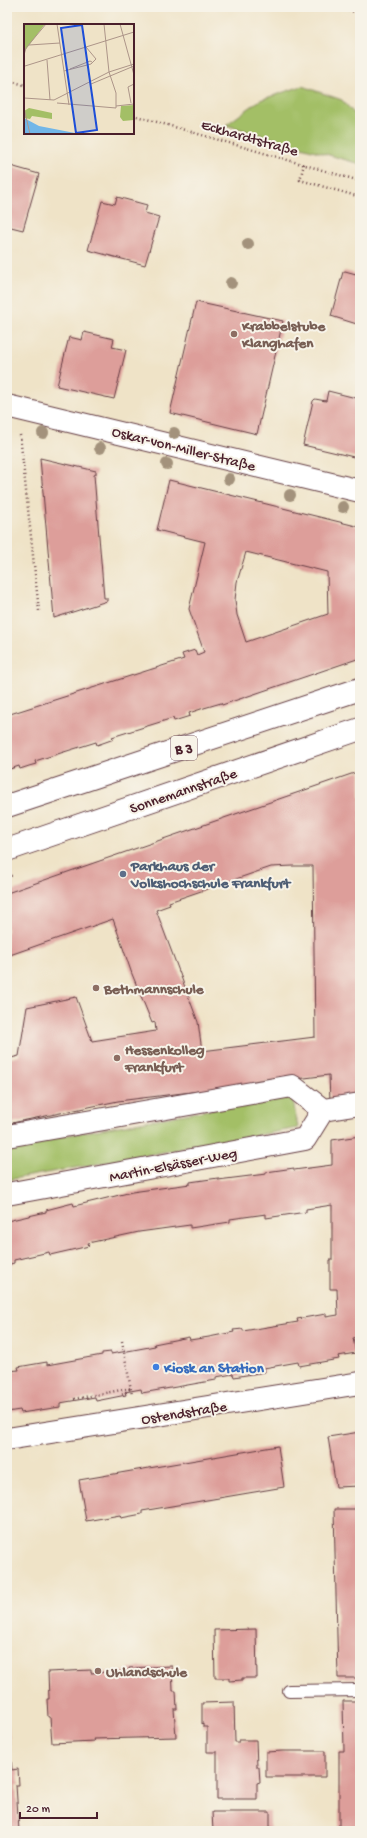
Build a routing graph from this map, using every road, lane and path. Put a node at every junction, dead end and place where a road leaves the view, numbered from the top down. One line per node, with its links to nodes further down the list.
1 (341, 7): 2 (path)
2 (360, 14)
3 (7, 80): 4 (path)
4 (24, 85)
5 (134, 115): 6 (path, Eckhardtstraße)
6 (304, 164): 7 (path, Eckhardtstraße); 8 (path)
7 (360, 181)
8 (360, 197)
9 (12, 407): 10 (street, Oskar-von-Miller-Straße); 11 (path)
10 (360, 491)
11 (39, 611)
12 (360, 689): 14 (street, B 3)
13 (360, 729): 15 (street, Sonnemannstraße)
14 (7, 806)
15 (7, 850)
16 (360, 1104): 17 (street)
17 (323, 1110): 18 (street); 19 (street, Martin-Elsässer-Weg)
18 (7, 1136)
19 (7, 1194)
20 (122, 1341): 22 (path)
21 (360, 1383): 25 (street, Ostendstraße)
22 (131, 1390): 23 (path); 24 (path)
23 (74, 1398)
24 (118, 1399)
25 (7, 1439)
26 (360, 1690): 27 (lane)
27 (289, 1691)

